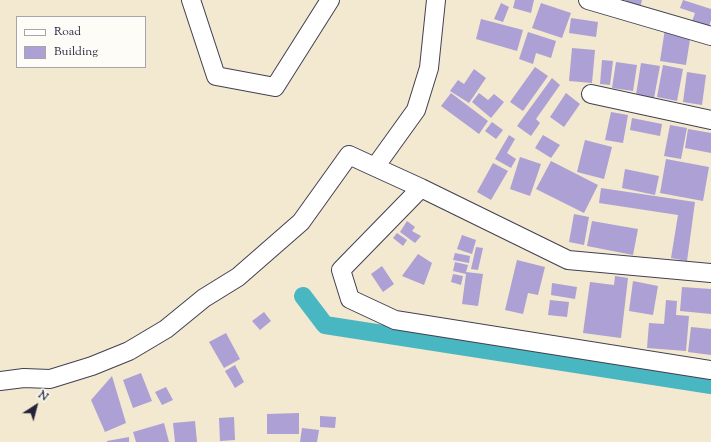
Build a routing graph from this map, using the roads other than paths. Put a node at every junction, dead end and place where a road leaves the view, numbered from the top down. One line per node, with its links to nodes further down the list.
1 (191, 0): 2 (street)
2 (330, 0)
3 (436, 0): 8 (street)
4 (588, 0): 5 (street)
5 (711, 36)
6 (591, 94): 7 (street)
7 (711, 120)
8 (375, 167): 9 (street); 12 (street)
9 (421, 188): 10 (street); 11 (street)
10 (711, 273)
11 (711, 370)
12 (0, 381)

